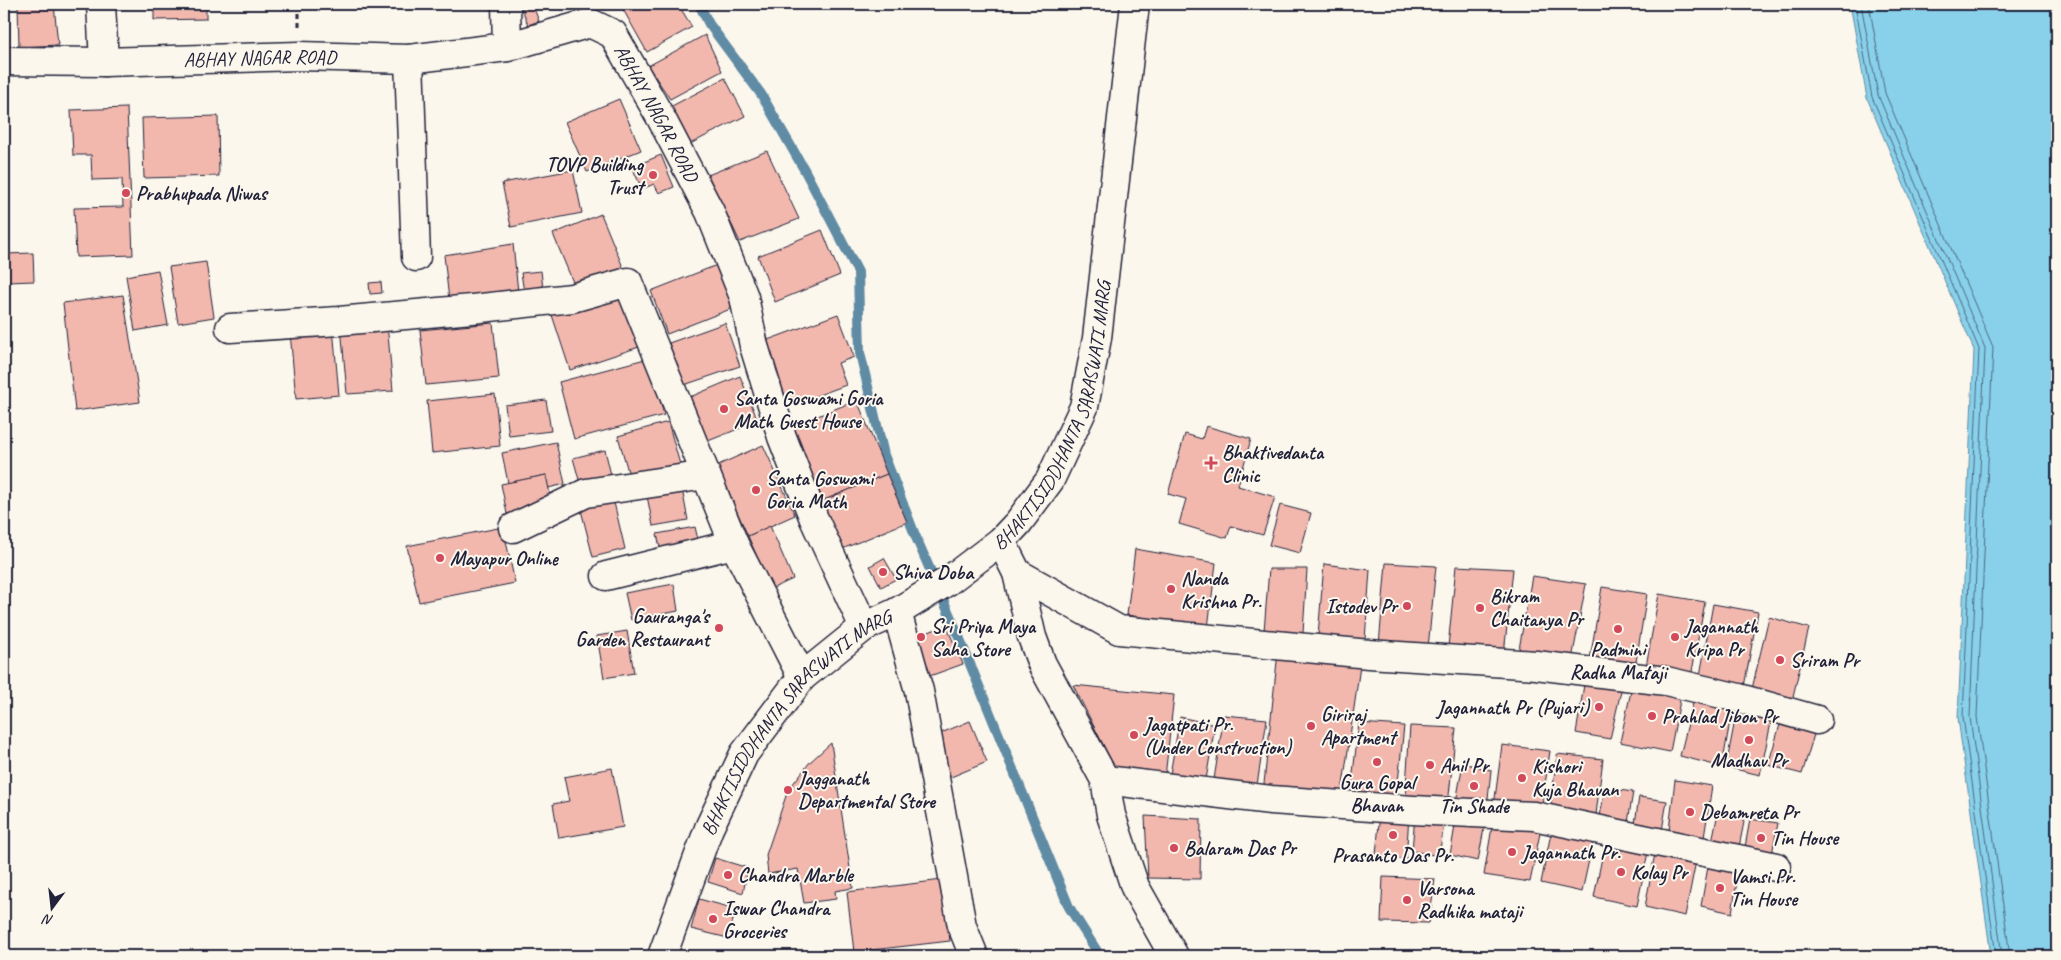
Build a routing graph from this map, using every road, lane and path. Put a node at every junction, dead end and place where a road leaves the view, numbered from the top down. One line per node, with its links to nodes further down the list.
1 (101, 4): 7 (street)
2 (506, 4): 4 (street)
3 (1135, 4): 12 (street, BHAKTISIDDHANTA SARASWATI MARG)
4 (507, 47): 5 (street, ABHAY NAGAR ROAD); 17 (street, ABHAY NAGAR ROAD)
5 (409, 59): 7 (street, ABHAY NAGAR ROAD); 8 (street)
6 (4, 61): 7 (street, ABHAY NAGAR ROAD)
7 (104, 62)
8 (416, 257)
9 (230, 328): 10 (street)
10 (706, 475): 11 (street); 13 (street)
11 (514, 528)
12 (1001, 542): 14 (street); 16 (street, BHAKTISIDDHANTA SARASWATI MARG)
13 (734, 544): 15 (street); 18 (street)
14 (1017, 573): 19 (street); 20 (street)
15 (606, 576)
16 (908, 605): 17 (street, BHAKTISIDDHANTA SARASWATI MARG); 23 (street)
17 (864, 627): 18 (street, BHAKTISIDDHANTA SARASWATI MARG)
18 (802, 677): 22 (street, BHAKTISIDDHANTA SARASWATI MARG)
19 (1817, 720)
20 (1105, 780): 21 (street); 24 (street)
21 (1776, 867)
22 (662, 956)
23 (974, 956)
24 (1174, 956)

